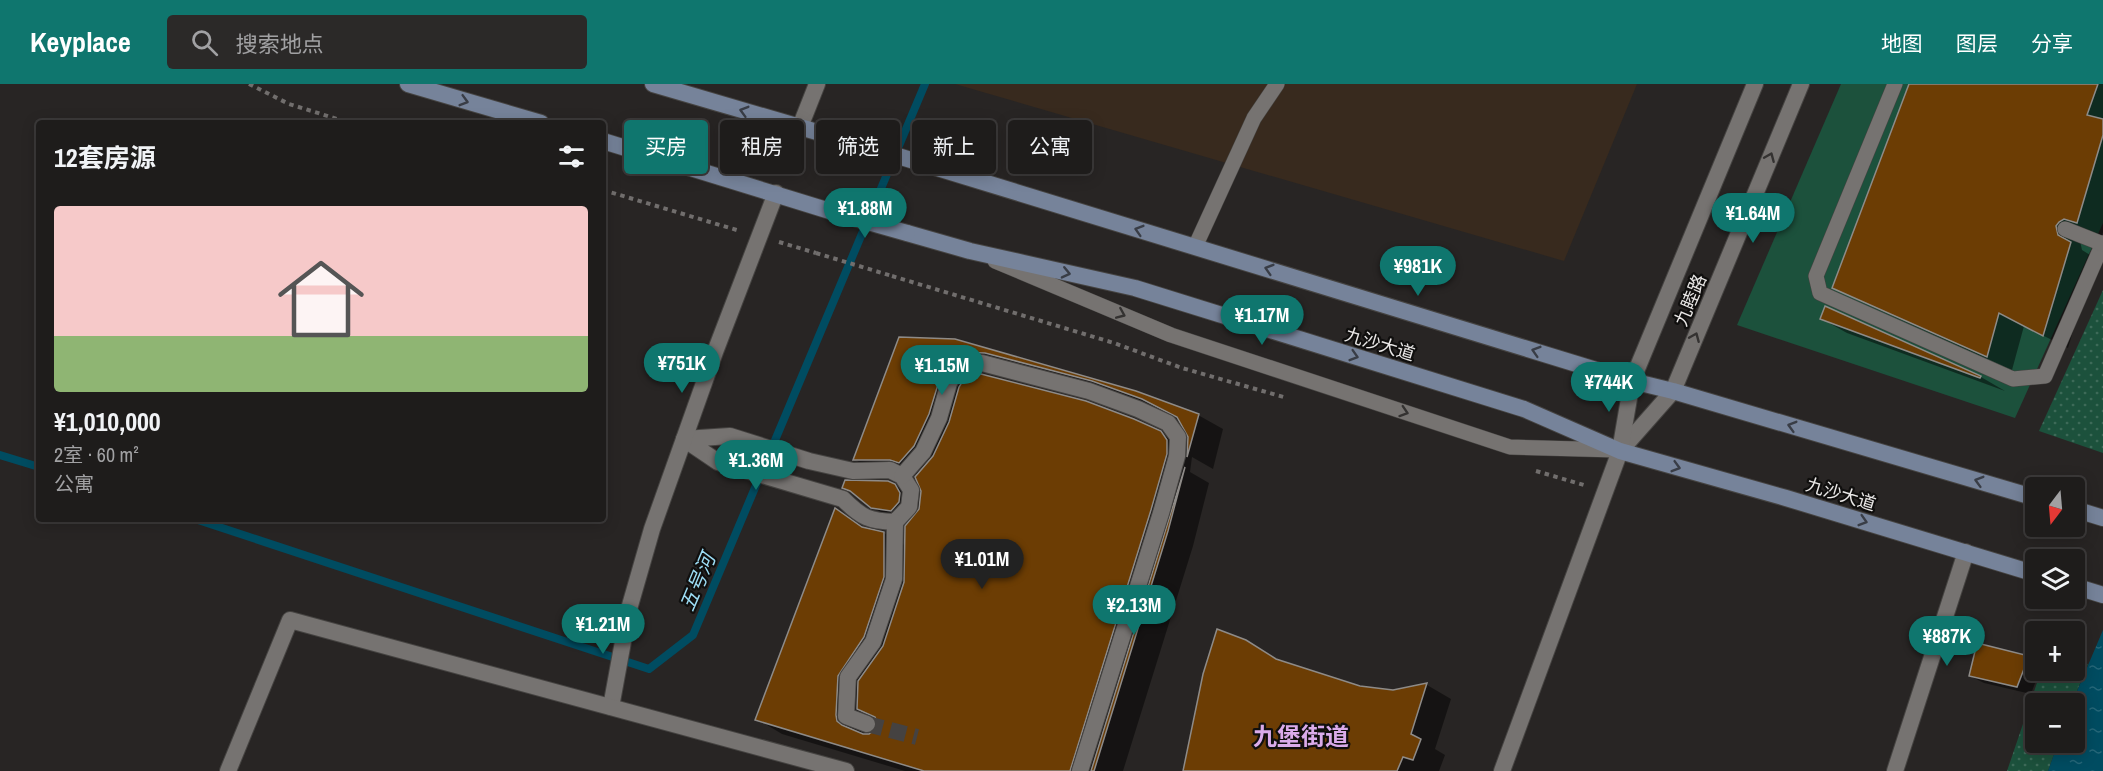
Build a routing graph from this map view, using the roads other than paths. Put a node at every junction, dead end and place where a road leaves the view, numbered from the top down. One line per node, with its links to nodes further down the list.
1 (408, 84): 8 (main road, one-way to 8)
2 (654, 84): 9 (main road, one-way to 2)
3 (817, 84): 10 (street)
4 (1277, 84): 16 (lane)
5 (1755, 84): 18 (street, 九睦路)
6 (1801, 84): 19 (street, 九睦路, one-way to 6)
7 (1895, 84): 15 (lane)
8 (531, 120)
9 (776, 120)
10 (803, 120)
11 (804, 128): 16 (main road, one-way to 11, bridge)
12 (606, 142): 13 (main road, 九沙大道)
13 (776, 193): 17 (main road, 九沙大道, bridge); 20 (street)
14 (2065, 229): 15 (lane)
15 (2103, 243)
16 (1195, 247): 18 (main road, one-way to 16)
17 (970, 251): 21 (main road, 九沙大道, one-way to 21); 21 (lane, one-way to 21)
18 (1632, 381): 19 (main road); 21 (street, 九睦路)
19 (1673, 391): 21 (street, 九睦路); 23 (main road, one-way to 19)
20 (684, 439): 22 (street); 26 (street); 31 (street)
21 (1620, 451): 27 (main road, 九沙大道, one-way to 27); 36 (street, 九睦路)
22 (902, 476): 26 (street); 35 (street)
23 (2025, 495)
24 (2085, 512): 25 (main road)
25 (2103, 518)
26 (895, 522): 32 (street)
27 (1966, 552): 28 (main road, 九沙大道); 37 (street)
28 (2025, 571)
29 (2085, 590): 30 (main road)
30 (2103, 596)
31 (611, 707): 33 (street); 34 (street)
32 (867, 724)
33 (228, 771)
34 (846, 771)
35 (1080, 771)
36 (1502, 771)
37 (1895, 771)

